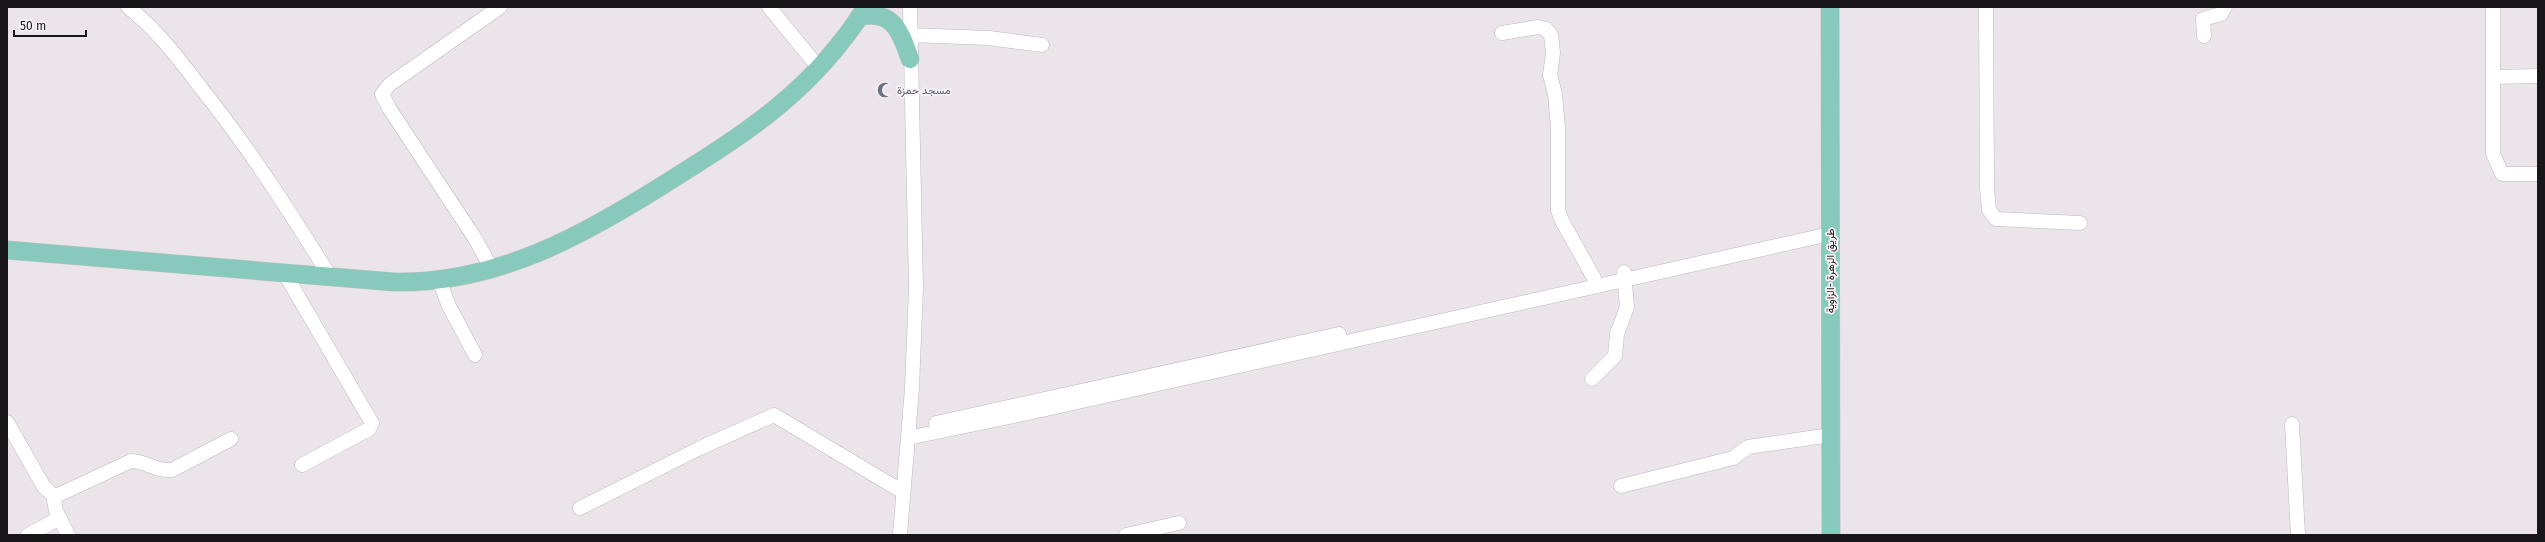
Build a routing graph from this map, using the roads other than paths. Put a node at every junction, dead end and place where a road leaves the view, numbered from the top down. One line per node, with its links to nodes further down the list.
1 (128, 7): 26 (street)
2 (500, 7): 23 (street)
3 (769, 7): 16 (street)
4 (885, 7): 11 (main road)
5 (910, 7): 11 (street)
6 (1830, 7): 21 (main road, طريق الزهرة -الزاوية)
7 (1986, 7): 20 (street)
8 (2225, 7): 13 (street)
9 (2493, 7): 18 (street)
10 (863, 12): 11 (main road); 16 (main road)
11 (902, 30): 14 (street); 15 (main road)
12 (1502, 32): 27 (street)
13 (2204, 36)
14 (1042, 45)
15 (910, 59): 33 (street)
16 (819, 68): 23 (main road)
17 (2538, 76): 18 (street)
18 (2494, 77): 19 (street)
19 (2538, 174)
20 (2080, 223)
21 (1830, 230): 25 (street); 34 (main road, طريق الزهرة -الزاوية)
22 (7, 250): 24 (main road)
23 (492, 270): 28 (main road)
24 (285, 274): 26 (main road); 36 (street)
25 (1624, 276): 27 (street); 30 (street); 33 (street)
26 (331, 278): 28 (main road)
27 (1594, 278): 33 (street)
28 (439, 280): 29 (street)
29 (475, 355)
30 (1592, 379)
31 (7, 422): 39 (street)
32 (2292, 424): 48 (street)
33 (908, 433): 38 (street)
34 (1831, 435): 37 (street); 47 (main road, طريق الزهرة -الزاوية)
35 (231, 439): 39 (street)
36 (302, 465)
37 (1621, 486)
38 (903, 492): 40 (street); 45 (street)
39 (53, 495): 41 (street)
40 (580, 508)
41 (60, 518): 43 (street); 44 (street)
42 (1179, 523): 46 (street)
43 (28, 535)
44 (68, 535)
45 (900, 535)
46 (1126, 535)
47 (1831, 535)
48 (2298, 535)

